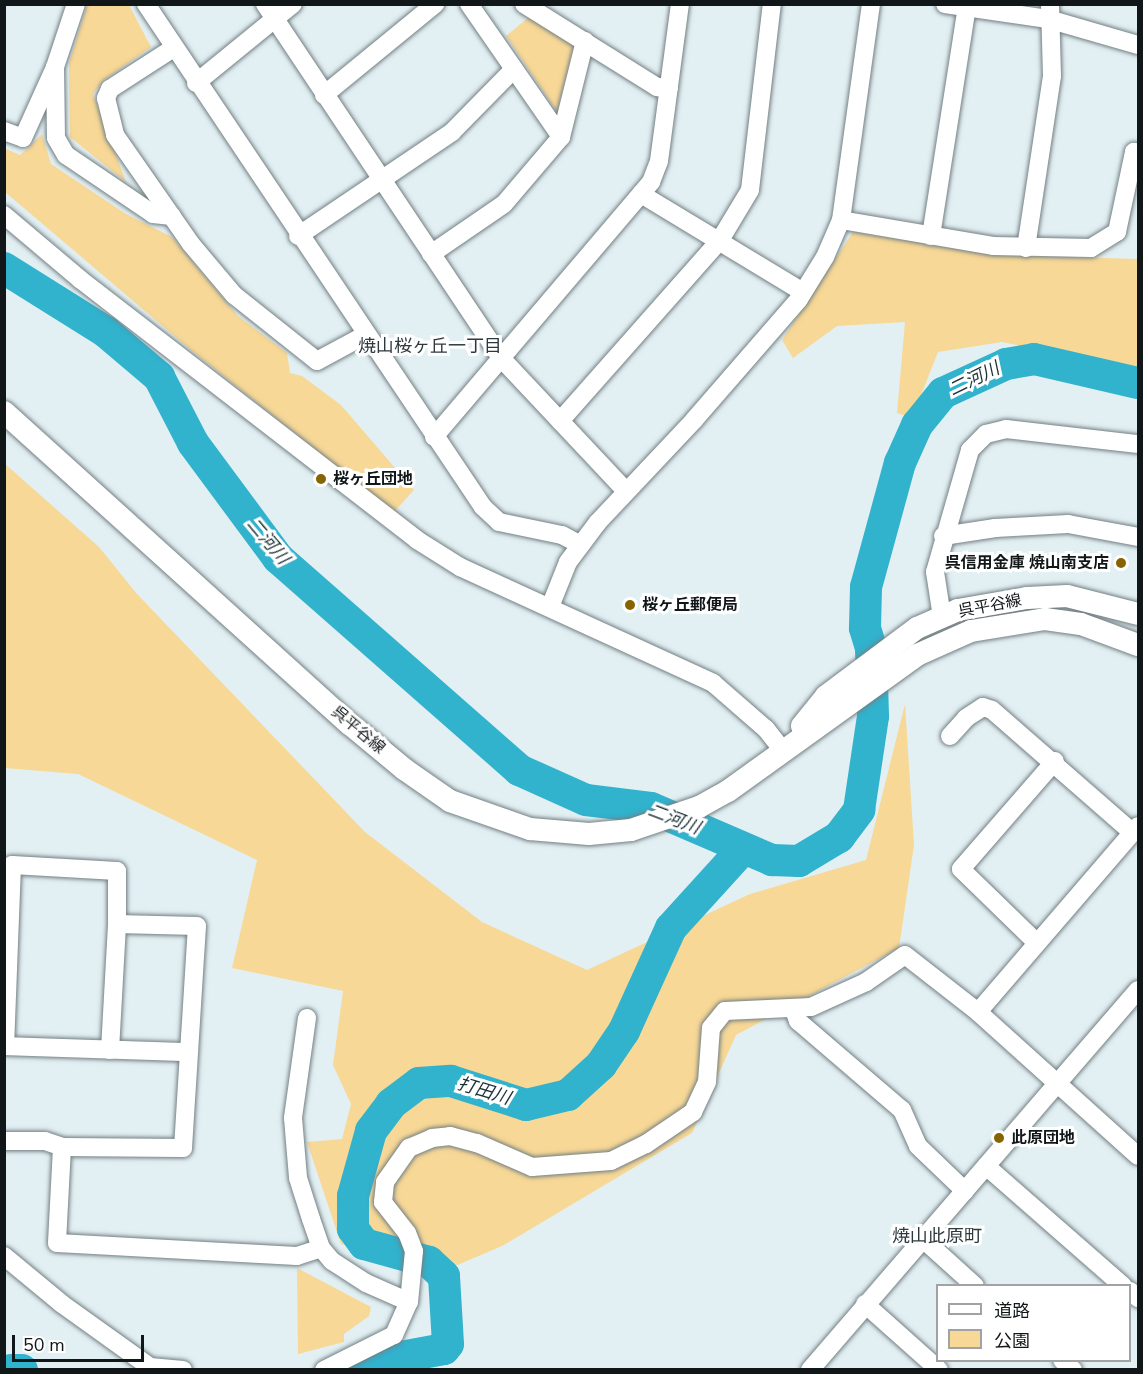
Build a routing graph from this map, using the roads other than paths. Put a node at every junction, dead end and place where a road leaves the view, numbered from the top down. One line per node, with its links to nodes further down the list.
1 (76, 4): 16 (street)
2 (146, 4): 15 (street)
3 (293, 4): 11 (street)
4 (435, 4): 20 (street)
5 (469, 4): 17 (street)
6 (525, 4): 13 (street)
7 (680, 4): 19 (street)
8 (772, 4): 31 (street)
9 (871, 4): 28 (street)
10 (956, 6): 12 (street); 30 (street)
11 (270, 12): 18 (street); 20 (street)
12 (1049, 12): 14 (street); 32 (street)
13 (585, 41): 19 (street); 22 (street)
14 (1138, 45)
15 (172, 49): 18 (street); 27 (street)
16 (55, 67): 21 (street); 27 (street)
17 (514, 69): 22 (street); 24 (street)
18 (196, 83): 29 (street)
19 (669, 88): 25 (street)
20 (324, 95): 24 (street)
21 (4, 131)
22 (561, 137): 33 (street)
23 (1138, 153): 32 (street)
24 (381, 180): 29 (street); 33 (street)
25 (641, 194): 31 (street); 36 (street)
26 (4, 215): 45 (street)
27 (172, 216): 35 (street)
28 (841, 220): 30 (street); 34 (street)
29 (298, 236): 35 (street)
30 (931, 236): 32 (street)
31 (720, 240): 34 (street); 38 (street)
32 (1026, 248)
33 (431, 254): 36 (street)
34 (803, 292): 41 (street)
35 (365, 335): 39 (street)
36 (501, 358): 38 (street); 39 (street)
37 (4, 412): 51 (main road, 呉平谷線)
38 (560, 421): 41 (street)
39 (434, 437): 44 (street)
40 (1138, 444): 42 (street)
41 (626, 491): 44 (street)
42 (943, 536): 43 (street); 47 (street)
43 (1138, 537)
44 (581, 545): 45 (street)
45 (550, 607): 51 (street)
46 (1138, 614): 47 (main road, 呉平谷線)
47 (942, 617): 49 (main road, 呉平谷線)
48 (1138, 645): 49 (main road, 呉平谷線)
49 (826, 707): 51 (main road, 呉平谷線)
50 (950, 736): 52 (street)
51 (783, 751)
52 (1055, 761): 53 (street); 55 (street)
53 (1136, 830): 55 (street)
54 (117, 924): 60 (street); 61 (street); 62 (street)
55 (1037, 943): 58 (street)
56 (1138, 990): 63 (street)
57 (794, 1010): 58 (street); 68 (street); 74 (street)
58 (978, 1012): 63 (street)
59 (307, 1018): 70 (street)
60 (5, 1046): 61 (street)
61 (110, 1050): 62 (street)
62 (189, 1052): 65 (street)
63 (1057, 1083): 66 (street); 67 (street)
64 (4, 1141): 65 (street)
65 (62, 1147): 70 (street)
66 (1137, 1151)
67 (986, 1166): 68 (street); 73 (street)
68 (965, 1191): 69 (street)
69 (923, 1239): 72 (street); 75 (street)
70 (321, 1248): 74 (street)
71 (4, 1256): 76 (street)
72 (973, 1284)
73 (1121, 1284)
74 (409, 1302): 77 (street)
75 (865, 1304): 78 (street); 79 (street)
76 (183, 1370)
77 (324, 1370)
78 (810, 1370)
79 (939, 1370)

